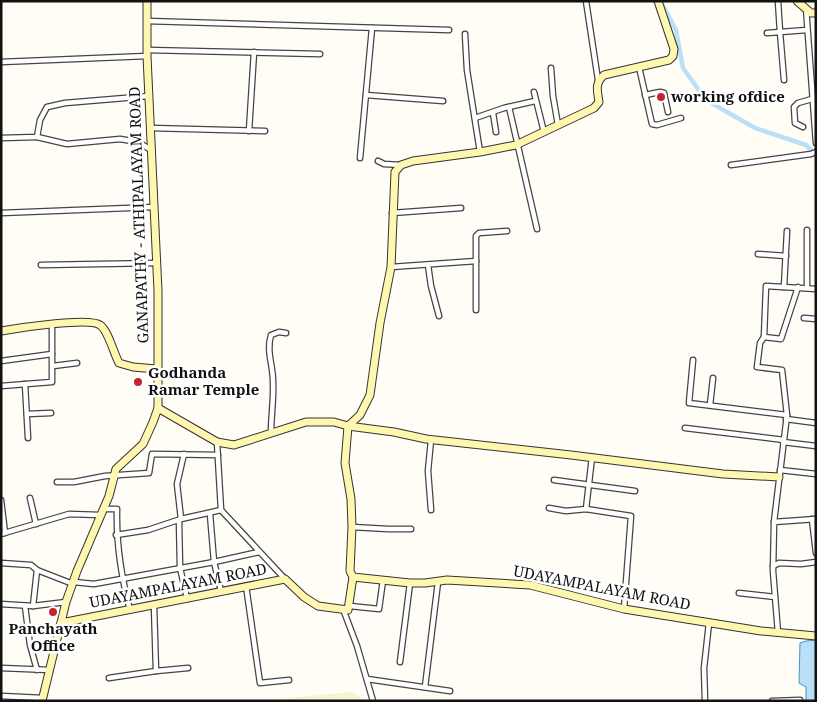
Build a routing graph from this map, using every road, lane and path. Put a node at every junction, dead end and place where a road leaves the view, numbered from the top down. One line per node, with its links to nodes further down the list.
1 (147, 1): 8 (street, GANAPATHY - ATHIPALAYAM ROAD)
2 (586, 1): 23 (street)
3 (658, 1): 21 (street)
4 (778, 1): 12 (street)
5 (797, 1): 6 (street)
6 (806, 8): 7 (street); 11 (street)
7 (816, 13)
8 (147, 21): 9 (street); 16 (street, GANAPATHY - ATHIPALAYAM ROAD)
9 (372, 28): 10 (street); 27 (street)
10 (449, 30)
11 (807, 30): 12 (street); 19 (street)
12 (780, 32): 13 (street); 24 (street)
13 (767, 33)
14 (465, 34): 35 (street)
15 (254, 52): 16 (street); 17 (street); 40 (street)
16 (147, 53): 18 (street); 28 (street, GANAPATHY - ATHIPALAYAM ROAD)
17 (320, 54)
18 (1, 62)
19 (810, 65): 20 (street); 29 (street)
20 (816, 65)
21 (639, 67): 23 (street); 26 (street)
22 (551, 68): 37 (street)
23 (598, 80): 37 (street)
24 (784, 80)
25 (534, 92): 31 (street)
26 (645, 94): 33 (street); 36 (street)
27 (366, 95): 30 (street); 51 (street)
28 (149, 96): 39 (street, GANAPATHY - ATHIPALAYAM ROAD); 44 (street)
29 (813, 96): 38 (street); 46 (street)
30 (442, 101)
31 (535, 101): 32 (street); 43 (street)
32 (509, 107): 34 (street); 47 (street)
33 (668, 112)
34 (492, 113): 35 (street); 42 (street)
35 (475, 118): 49 (street)
36 (680, 118)
37 (558, 125): 43 (street)
38 (803, 127)
39 (150, 128): 40 (street); 48 (street, GANAPATHY - ATHIPALAYAM ROAD)
40 (249, 131): 41 (street)
41 (265, 131)
42 (496, 132)
43 (544, 132): 47 (street)
44 (37, 137): 45 (street); 48 (street)
45 (1, 138)
46 (816, 143)
47 (516, 145): 49 (street); 59 (street)
48 (151, 150): 55 (street, GANAPATHY - ATHIPALAYAM ROAD)
49 (480, 152): 53 (street)
50 (813, 153): 54 (street)
51 (360, 158)
52 (378, 161): 53 (street)
53 (401, 165): 58 (street)
54 (731, 165)
55 (154, 207): 57 (street); 66 (street, GANAPATHY - ATHIPALAYAM ROAD)
56 (461, 208): 58 (street)
57 (1, 213)
58 (392, 213): 69 (street)
59 (537, 229)
60 (507, 230): 65 (street)
61 (807, 230): 72 (street)
62 (787, 231): 64 (street)
63 (758, 254): 64 (street)
64 (786, 256): 70 (street)
65 (476, 262): 68 (street); 74 (street)
66 (157, 263): 67 (street); 87 (street, GANAPATHY - ATHIPALAYAM ROAD)
67 (41, 265)
68 (428, 265): 69 (street); 75 (street)
69 (391, 268): 97 (street)
70 (784, 287): 71 (street); 81 (street)
71 (798, 288): 72 (street); 81 (street)
72 (807, 288): 73 (street)
73 (816, 288)
74 (476, 310)
75 (439, 316)
76 (804, 318): 77 (street)
77 (816, 319)
78 (52, 324): 79 (street); 82 (street); 87 (street)
79 (1, 331)
80 (286, 333): 99 (street)
81 (764, 337): 95 (street)
82 (52, 354): 83 (street); 86 (street)
83 (1, 360)
84 (693, 360): 91 (street)
85 (77, 363): 86 (street)
86 (53, 366): 89 (street)
87 (157, 369): 92 (street, GANAPATHY - ATHIPALAYAM ROAD)
88 (713, 378): 91 (street)
89 (25, 384): 90 (street); 94 (street)
90 (1, 386)
91 (710, 406): 95 (street)
92 (158, 408): 103 (street); 110 (street, GANAPATHY - ATHIPALAYAM ROAD)
93 (51, 413): 94 (street)
94 (26, 414): 100 (street)
95 (786, 417): 96 (street); 102 (street)
96 (816, 423)
97 (348, 426): 99 (street); 101 (street); 127 (street)
98 (685, 428): 102 (street)
99 (271, 433): 103 (street)
100 (28, 438)
101 (430, 440): 107 (street); 120 (street)
102 (783, 441): 104 (street); 108 (street)
103 (217, 442): 106 (street)
104 (816, 446)
105 (184, 454): 106 (street); 110 (street); 123 (street)
106 (218, 456): 119 (street)
107 (592, 457): 108 (street); 113 (street)
108 (779, 474): 109 (street); 125 (street)
109 (816, 474)
110 (114, 476): 112 (street); 121 (street, GANAPATHY - ATHIPALAYAM ROAD)
111 (554, 480): 113 (street)
112 (58, 482)
113 (589, 485): 114 (street); 118 (street)
114 (635, 491)
115 (30, 498): 126 (street)
116 (1, 500): 129 (street)
117 (549, 508): 118 (street)
118 (586, 509): 157 (street)
119 (221, 510): 122 (street); 131 (street)
120 (431, 510)
121 (102, 512): 126 (street); 130 (street); 144 (street, GANAPATHY - ATHIPALAYAM ROAD)
122 (210, 514): 123 (street); 133 (street)
123 (180, 519): 130 (street); 137 (street)
124 (814, 519): 125 (street); 132 (street)
125 (774, 522): 136 (street)
126 (36, 524): 129 (street)
127 (352, 527): 128 (street); 139 (street)
128 (411, 529)
129 (3, 533)
130 (116, 534): 140 (street)
131 (259, 552): 133 (street); 141 (street)
132 (816, 553)
133 (214, 562): 137 (street); 147 (street)
134 (816, 562): 136 (street)
135 (1, 563): 138 (street)
136 (773, 566): 149 (street)
137 (180, 568): 140 (street); 150 (street)
138 (37, 570): 144 (street); 154 (street)
139 (353, 578): 142 (street, UDAYAMPALAYAM ROAD); 156 (street)
140 (122, 579): 144 (street); 158 (street)
141 (286, 579): 146 (street, UDAYAMPALAYAM ROAD); 156 (street, UDAYAMPALAYAM ROAD)
142 (383, 580): 145 (street, UDAYAMPALAYAM ROAD); 156 (street)
143 (438, 582): 145 (street, UDAYAMPALAYAM ROAD); 157 (street, UDAYAMPALAYAM ROAD); 172 (street)
144 (73, 583): 151 (street, GANAPATHY - ATHIPALAYAM ROAD)
145 (410, 583): 163 (street)
146 (246, 586): 147 (street, UDAYAMPALAYAM ROAD); 171 (street)
147 (220, 591): 150 (street, UDAYAMPALAYAM ROAD)
148 (739, 593): 149 (street)
149 (775, 597): 161 (street)
150 (187, 598): 155 (street, UDAYAMPALAYAM ROAD)
151 (66, 602): 154 (street); 159 (street, GANAPATHY - ATHIPALAYAM ROAD)
152 (1, 604): 153 (street)
153 (25, 606): 154 (street); 166 (street)
154 (33, 606)
155 (154, 606): 158 (street, UDAYAMPALAYAM ROAD); 168 (street)
156 (346, 608): 170 (street)
157 (624, 609): 160 (street, UDAYAMPALAYAM ROAD)
158 (130, 610): 159 (street, UDAYAMPALAYAM ROAD)
159 (61, 623): 167 (street, GANAPATHY - ATHIPALAYAM ROAD)
160 (709, 623): 161 (street, UDAYAMPALAYAM ROAD); 178 (street)
161 (778, 633): 162 (street, UDAYAMPALAYAM ROAD)
162 (816, 636)
163 (400, 662)
164 (1, 668): 166 (street)
165 (188, 668): 168 (street)
166 (37, 670): 167 (street)
167 (50, 670): 175 (street, GANAPATHY - ATHIPALAYAM ROAD)
168 (156, 671): 169 (street)
169 (109, 678)
170 (367, 679): 172 (street); 177 (street)
171 (289, 680)
172 (425, 687): 173 (street)
173 (450, 691)
174 (1, 696): 175 (street)
175 (42, 699)
176 (800, 700): 179 (street)
177 (373, 701)
178 (705, 701)
179 (772, 701)

